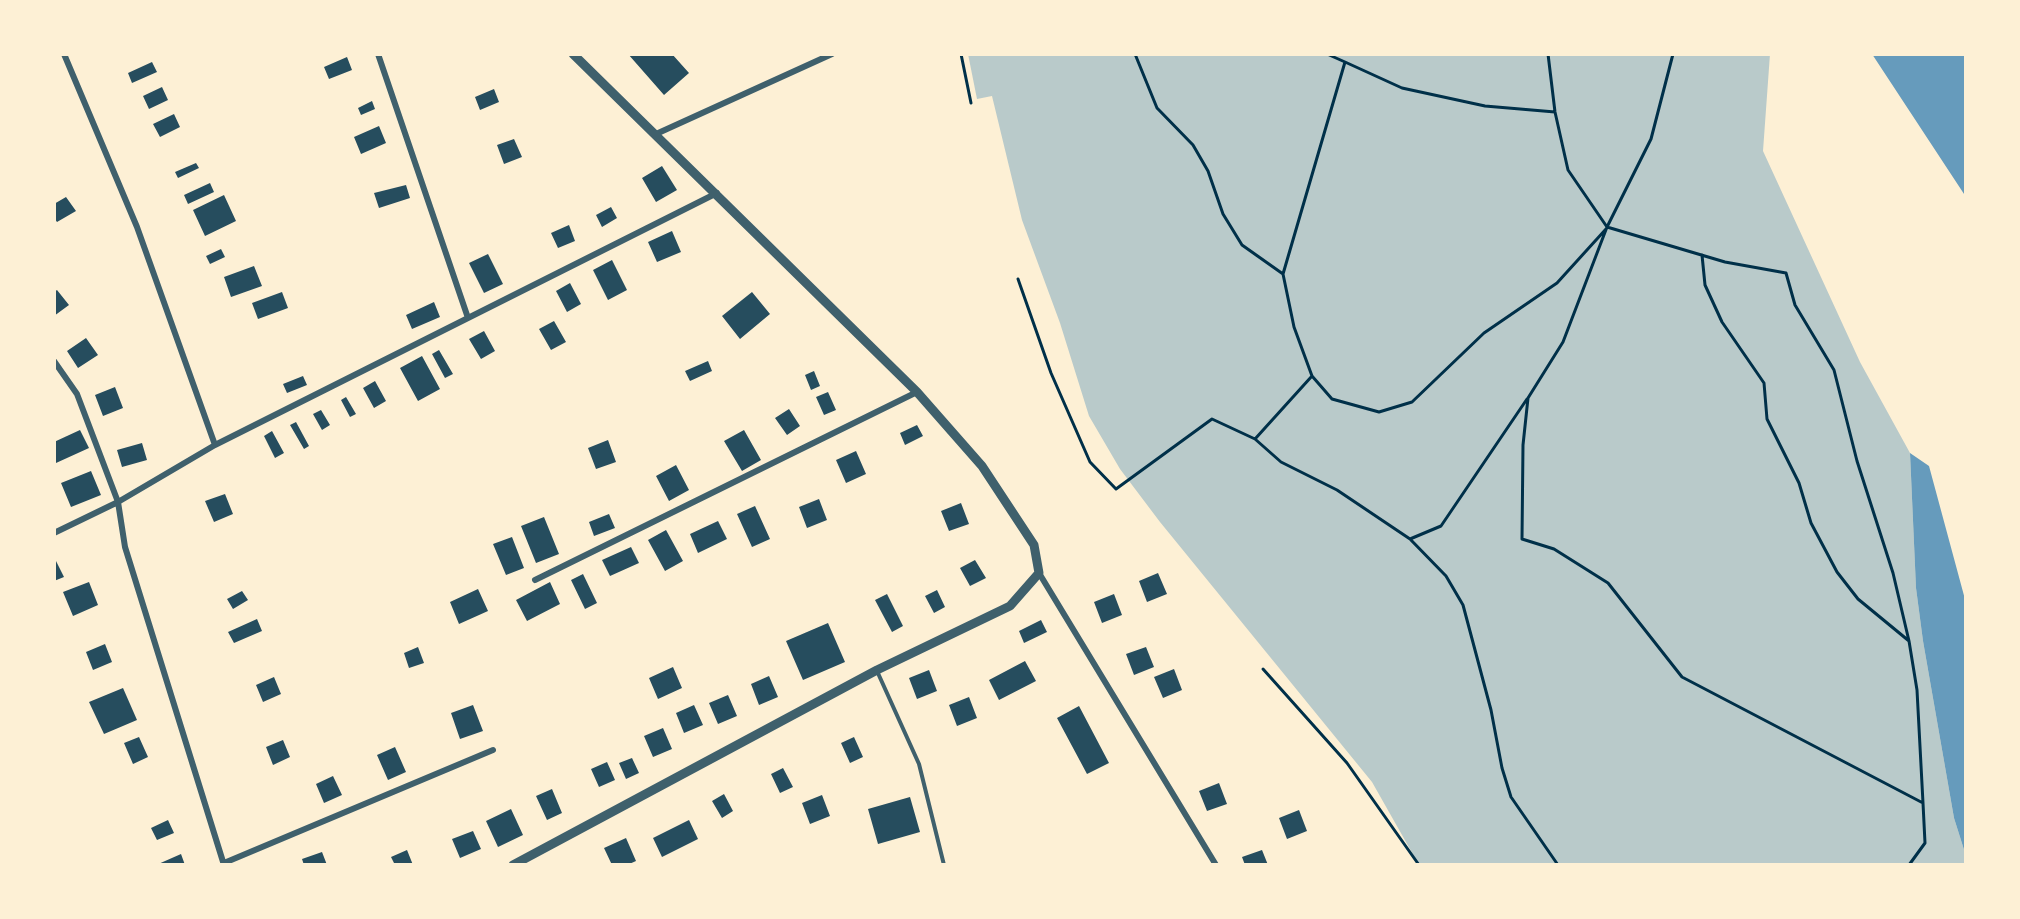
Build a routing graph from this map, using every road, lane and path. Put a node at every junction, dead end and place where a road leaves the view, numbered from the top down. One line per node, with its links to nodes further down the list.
1 (64, 54): 25 (street)
2 (378, 54): 19 (street)
3 (573, 54): 13 (street)
4 (832, 54): 13 (street)
5 (961, 54): 11 (path)
6 (1135, 54): 17 (path)
7 (1327, 54): 10 (path)
8 (1548, 54): 12 (path)
9 (1673, 54): 15 (path)
10 (1345, 62): 12 (path); 17 (path)
11 (971, 103)
12 (1555, 112): 15 (path)
13 (656, 134): 14 (street)
14 (717, 193): 19 (street); 22 (street)
15 (1607, 227): 16 (path); 21 (path); 23 (path)
16 (1702, 255): 31 (path); 31 (path)
17 (1283, 274): 21 (path)
18 (1018, 279): 24 (path)
19 (468, 318): 25 (street)
20 (54, 361): 26 (street)
21 (1312, 376): 24 (path)
22 (917, 392): 29 (street); 30 (street)
23 (1527, 398): 28 (path); 35 (path)
24 (1255, 439): 28 (path)
25 (215, 445): 26 (street)
26 (118, 502): 27 (street); 36 (street)
27 (54, 533)
28 (1410, 539): 41 (path)
29 (1039, 573): 33 (street); 39 (street)
30 (536, 580)
31 (1909, 641): 35 (path)
32 (1263, 669): 40 (path)
33 (877, 670): 37 (street); 38 (lane)
34 (493, 750): 36 (street)
35 (1923, 803): 42 (path)
36 (224, 864)
37 (513, 865)
38 (944, 865)
39 (1216, 865)
40 (1419, 865)
41 (1558, 865)
42 (1909, 865)

